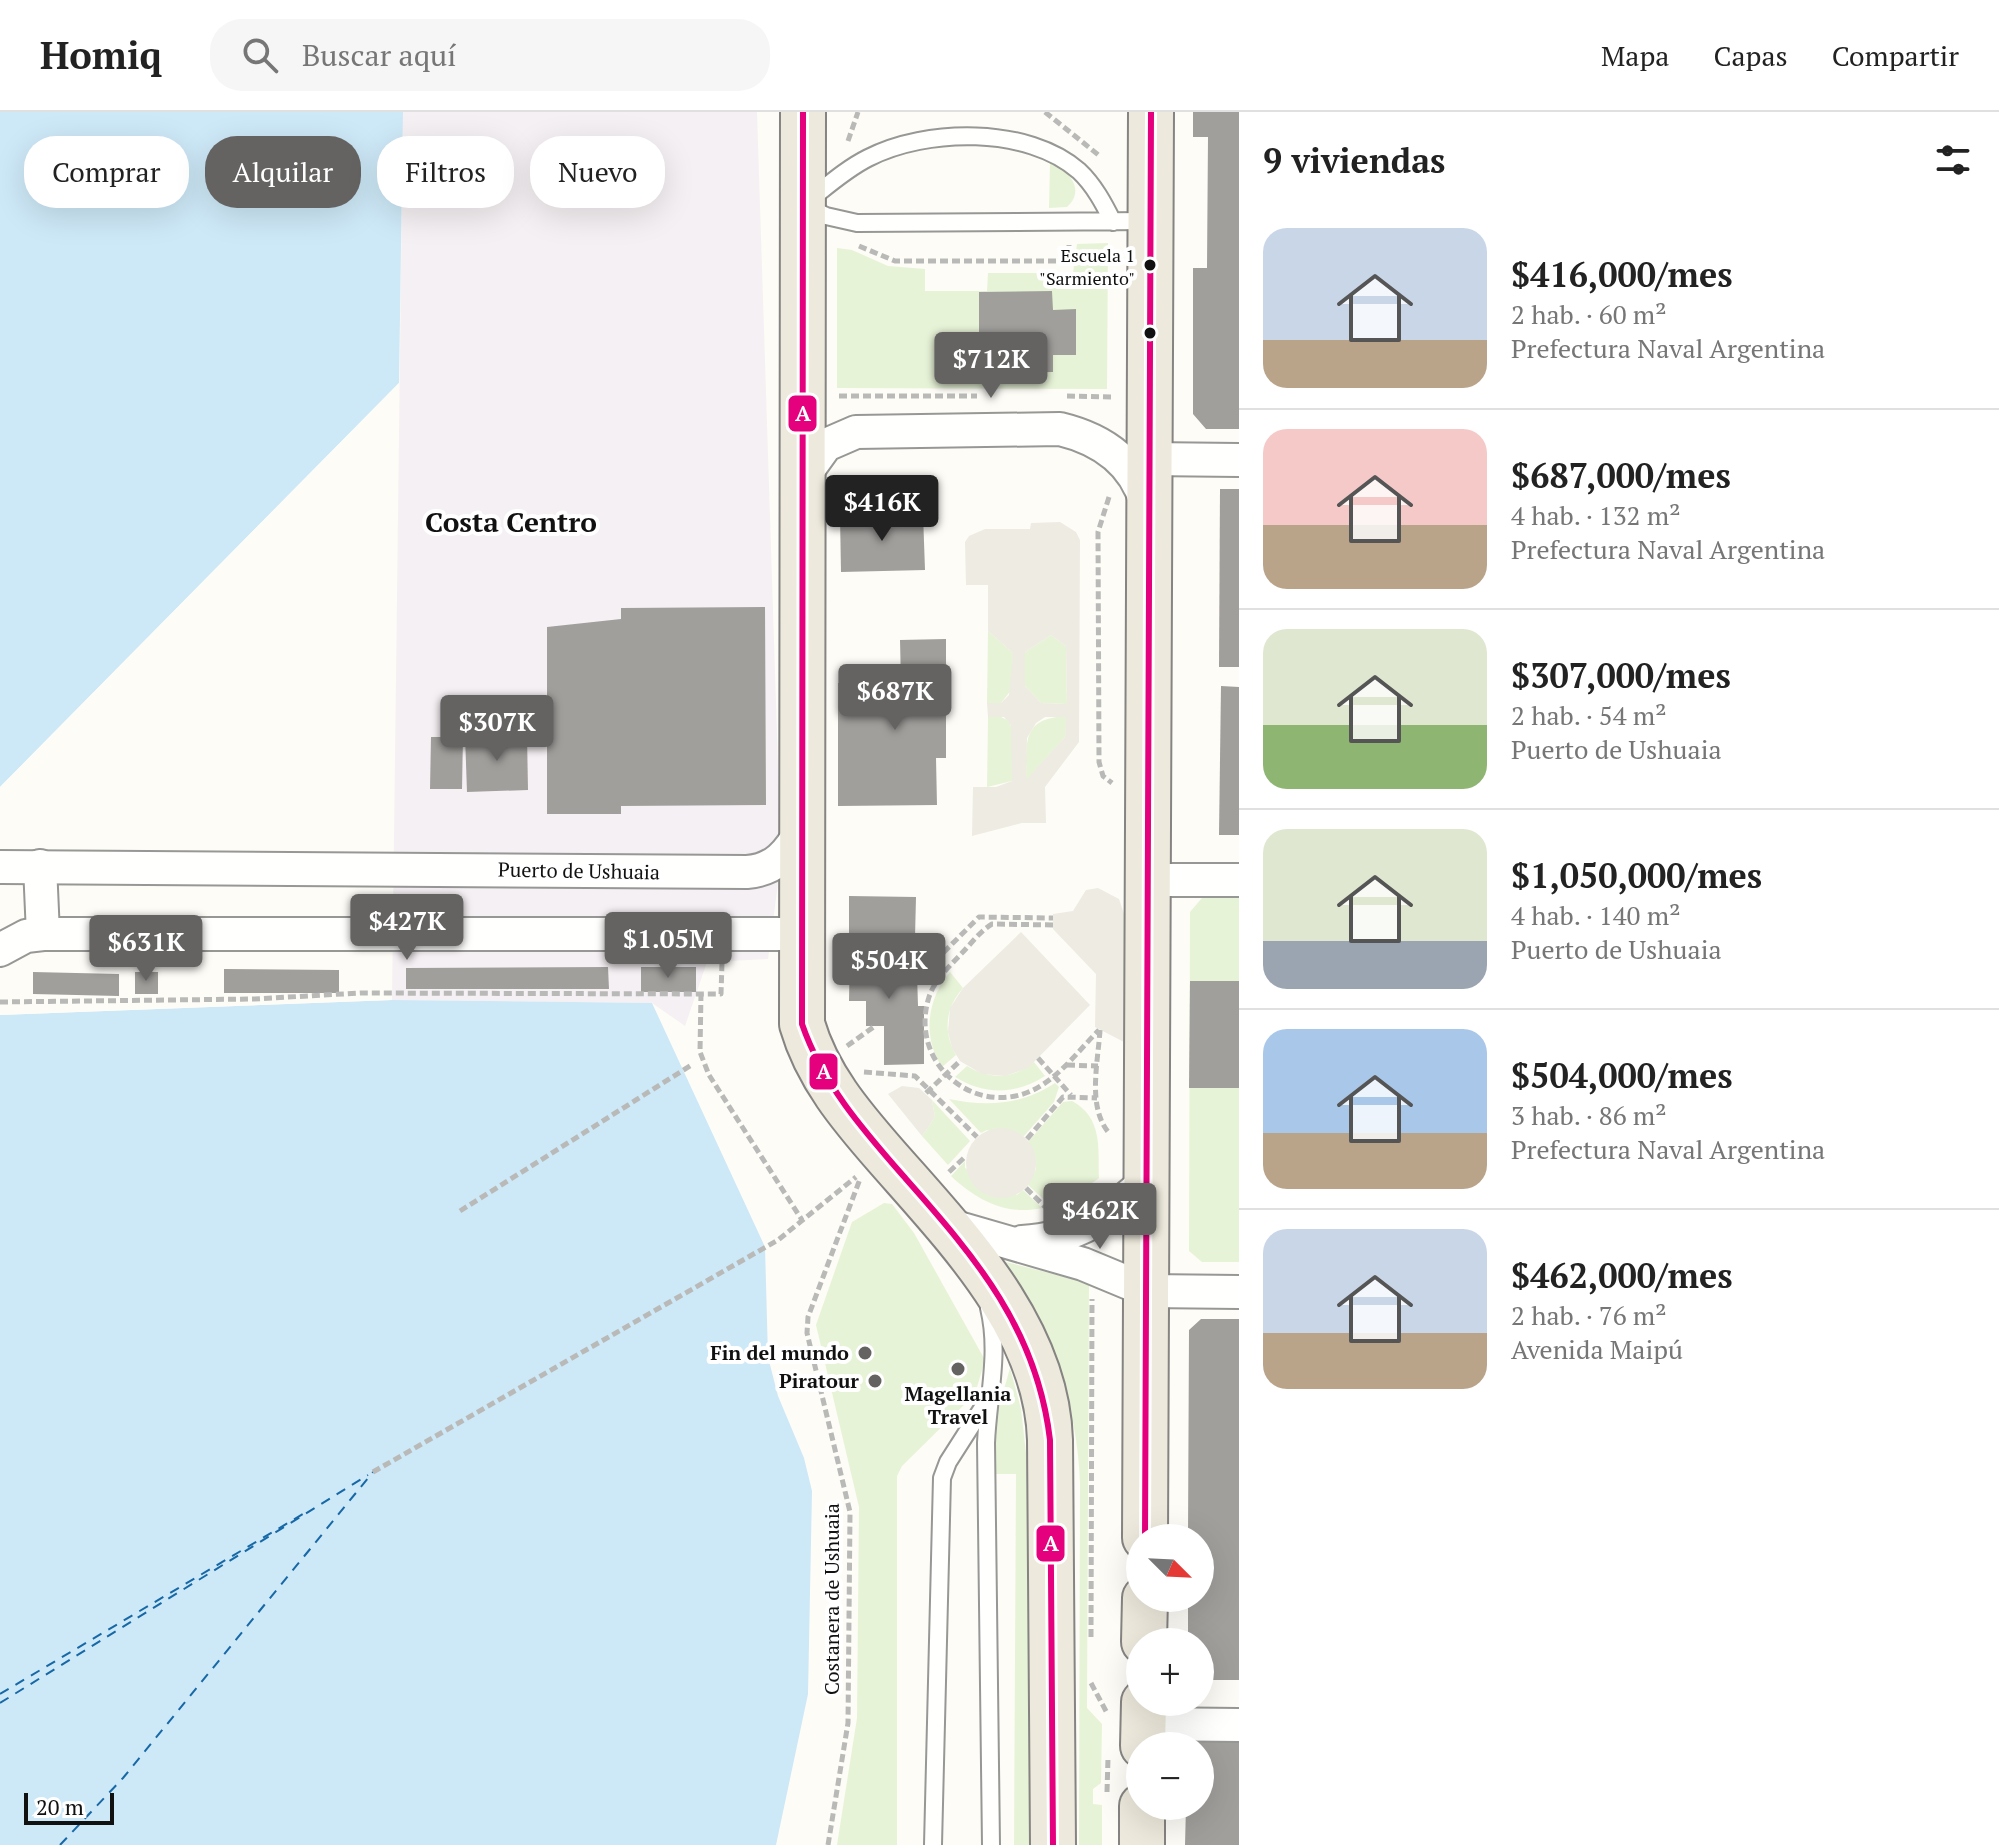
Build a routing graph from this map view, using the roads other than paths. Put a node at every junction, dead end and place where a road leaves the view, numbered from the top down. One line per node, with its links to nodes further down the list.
1 (803, 112): 3 (main road)
2 (1151, 112): 4 (main road)
3 (803, 205): 4 (lane); 4 (lane); 7 (main road)
4 (1132, 222): 5 (main road)
5 (1131, 456): 6 (street); 7 (street); 11 (main road)
6 (1239, 460)
7 (803, 477): 8 (main road)
8 (802, 829): 9 (street, Puerto de Ushuaia); 14 (main road)
9 (40, 866): 10 (street, Puerto de Ushuaia); 13 (street)
10 (0, 867)
11 (1149, 880): 12 (street); 16 (main road)
12 (1239, 880)
13 (43, 934): 14 (street); 15 (street)
14 (801, 934): 17 (main road)
15 (0, 950)
16 (1148, 1179): 18 (street); 20 (main road)
17 (945, 1224): 18 (street); 19 (main road)
18 (1015, 1242): 20 (street)
19 (979, 1267): 22 (lane); 29 (main road)
20 (1148, 1291): 21 (street); 23 (main road)
21 (1239, 1292)
22 (988, 1400): 27 (lane); 28 (lane)
23 (1145, 1524)
24 (1239, 1725): 25 (street)
25 (1129, 1731)
26 (1125, 1803): 30 (main road)
27 (933, 1845)
28 (991, 1845)
29 (1053, 1845)
30 (1142, 1845)

